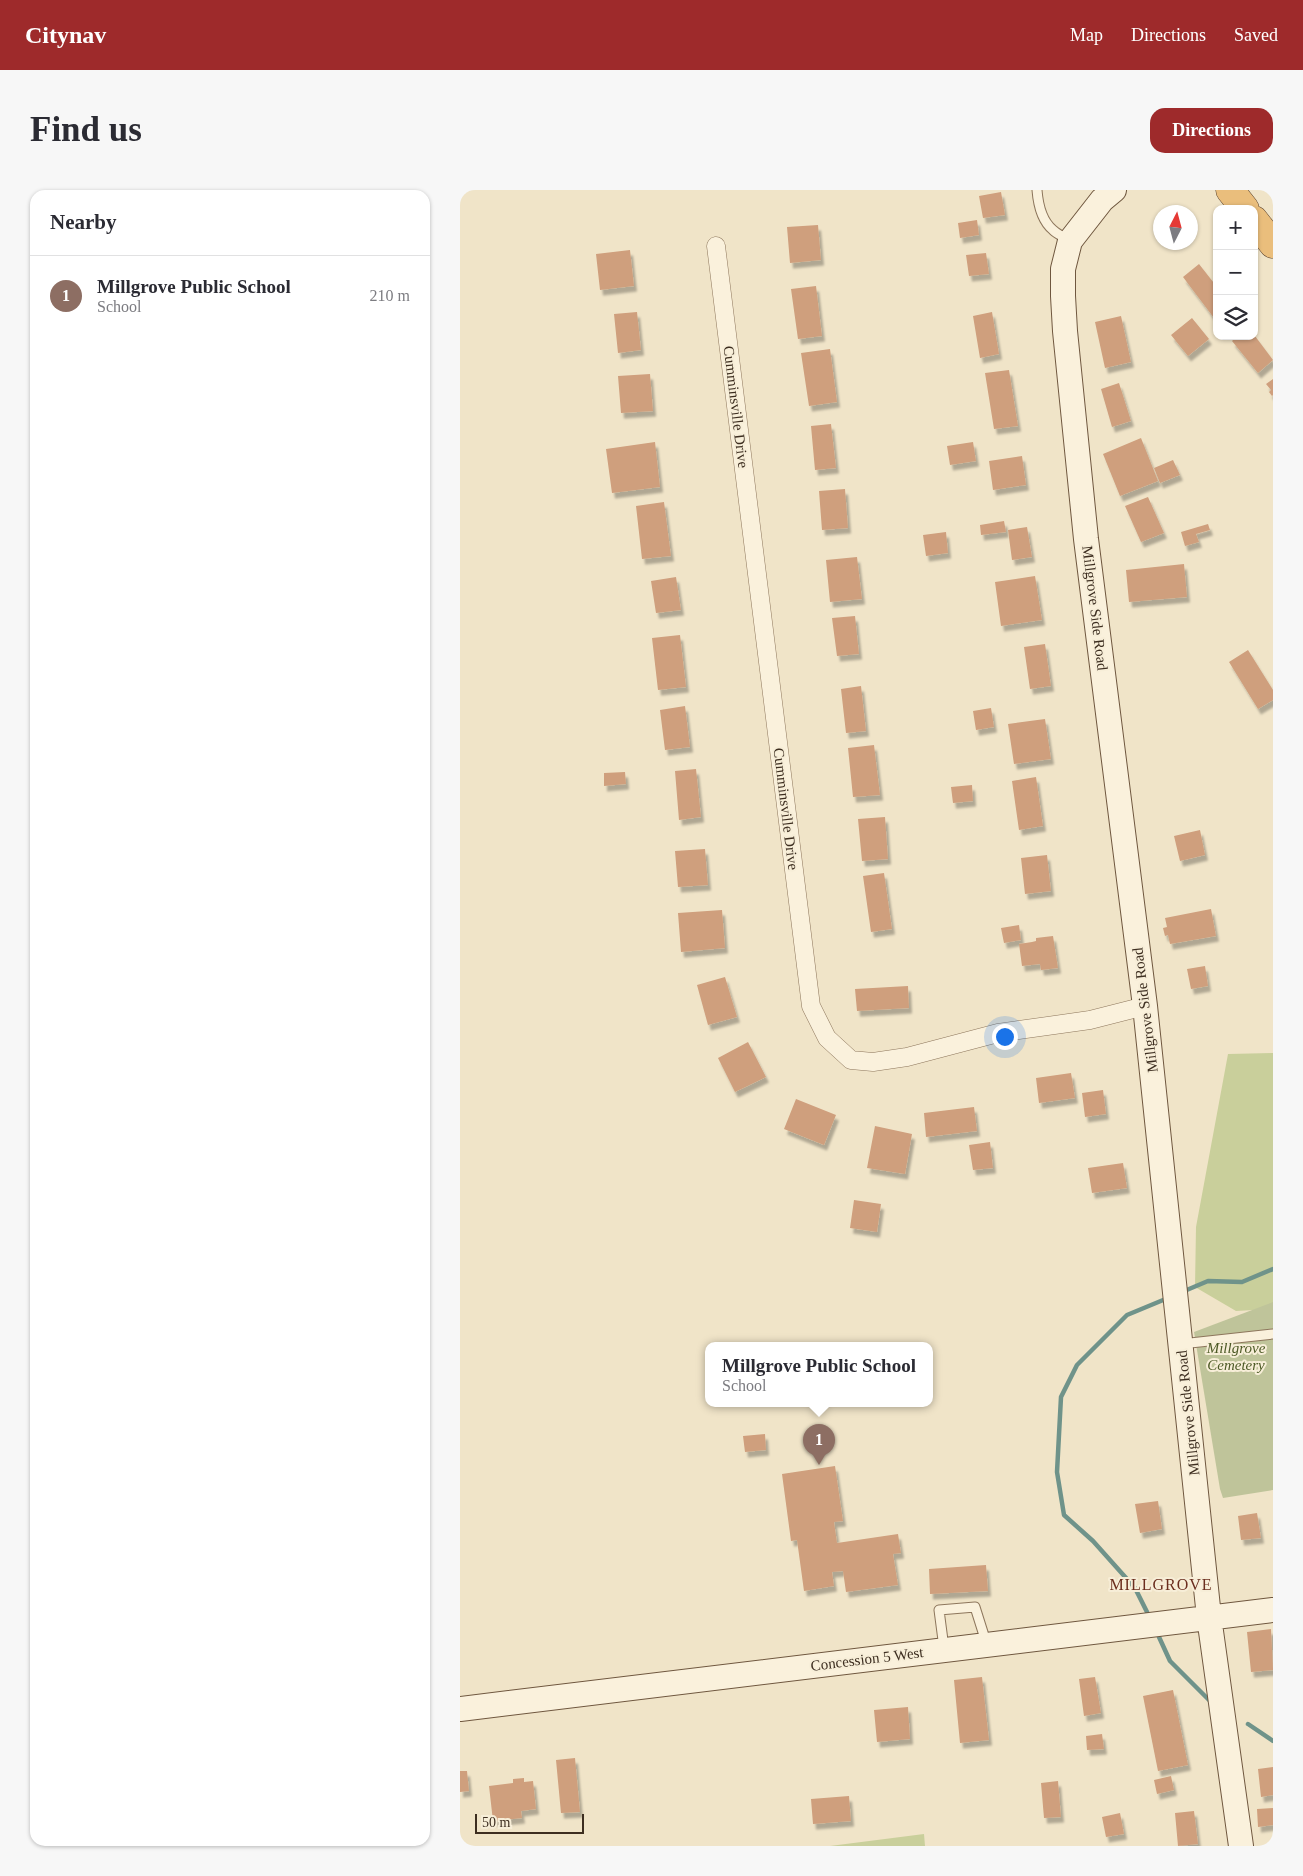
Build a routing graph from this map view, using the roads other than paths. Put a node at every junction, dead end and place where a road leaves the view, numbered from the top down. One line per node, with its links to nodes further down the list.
1 (1037, 190): 6 (lane)
2 (1114, 190): 6 (main road, Millgrove Side Road)
3 (1230, 190): 4 (highway)
4 (1242, 205)
5 (1258, 225): 7 (highway)
6 (1070, 241): 9 (main road, Millgrove Side Road)
7 (1273, 244)
8 (716, 246): 9 (street, Cumminsville Drive)
9 (1145, 1006): 11 (main road, Millgrove Side Road)
10 (1273, 1334): 11 (lane)
11 (1181, 1344): 13 (main road, Millgrove Side Road)
12 (1273, 1610): 13 (main road, Concession 5 West)
13 (1210, 1617): 14 (main road, Concession 5 West); 17 (main road, Millgrove Side Road)
14 (987, 1645): 15 (main road, Concession 5 West); 15 (lane)
15 (944, 1650): 16 (main road, Concession 5 West)
16 (460, 1709)
17 (1241, 1846)

